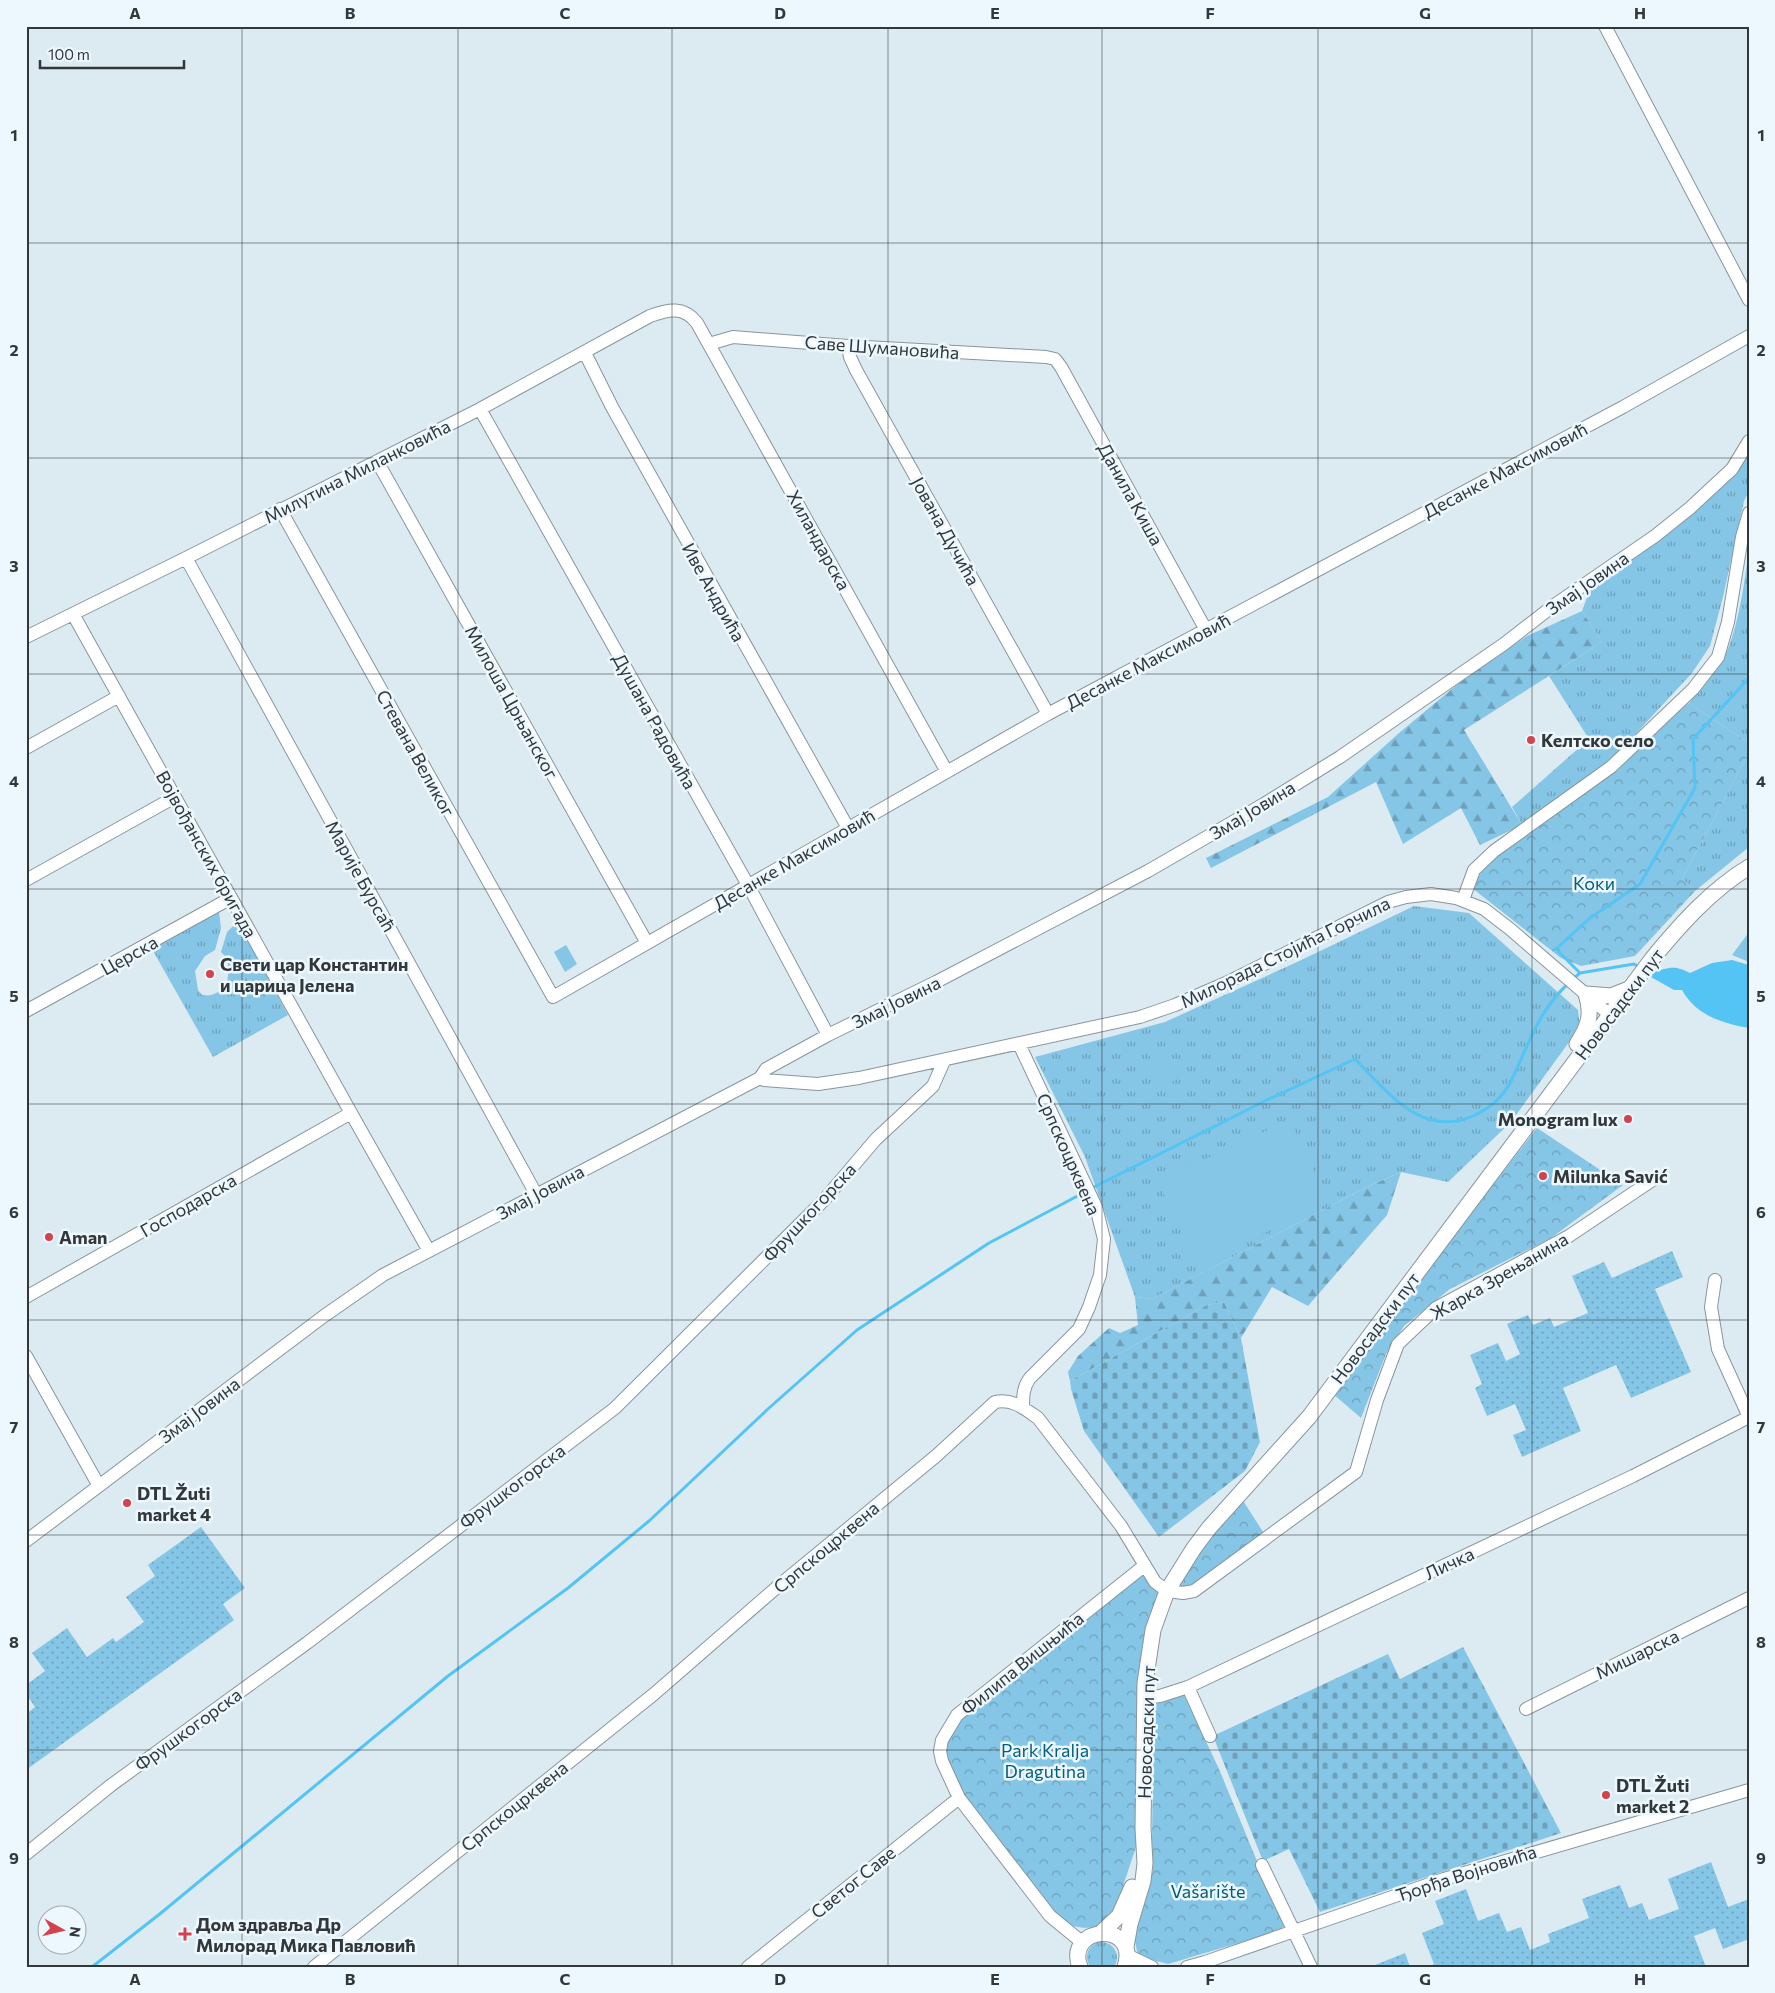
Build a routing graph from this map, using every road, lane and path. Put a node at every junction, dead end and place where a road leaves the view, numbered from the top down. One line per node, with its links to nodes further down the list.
1 (1605, 26): 2 (street)
2 (1749, 300)
3 (687, 312): 5 (street, Хиландарска); 7 (street, Милутина Миланковића)
4 (1749, 336): 16 (street, Десанке Максимовић)
5 (709, 344): 6 (street, Саве Шумановића); 21 (street, Хиландарска)
6 (848, 346): 8 (street, Саве Шумановића); 19 (street, Јована Дучића)
7 (585, 353): 9 (street, Милутина Миланковића); 23 (street, Иве Андрића)
8 (1055, 359): 16 (street, Данила Киша)
9 (480, 409): 11 (street, Милутина Миланковића); 26 (street, Душана Радовића)
10 (1746, 445): 35 (street, Змај Јовина)
11 (377, 461): 12 (street, Милутина Миланковића); 29 (street, Милоша Црњанског)
12 (280, 509): 14 (street, Милутина Миланковића); 32 (street, Стевана Великог)
13 (1749, 513): 28 (street)
14 (186, 558): 15 (street, Милутина Миланковића); 42 (street, Марије Бурсаћ)
15 (73, 614): 17 (street, Милутина Миланковића); 18 (street, Војвођанских бригада)
16 (1206, 630): 19 (street, Десанке Максимовић)
17 (26, 637)
18 (119, 696): 20 (street); 22 (street, Војвођанских бригада)
19 (1048, 714): 21 (street, Десанке Максимовић)
20 (26, 748)
21 (947, 772): 23 (street, Десанке Максимовић)
22 (175, 797): 25 (street); 27 (street, Војвођанских бригада)
23 (848, 828): 26 (street, Десанке Максимовић)
24 (1749, 867): 30 (main road, Новосадски пут)
25 (26, 880)
26 (748, 886): 29 (street, Десанке Максимовић); 35 (street, Душана Радовића)
27 (231, 898): 33 (street, Церска); 40 (street, Војвођанских бригада)
28 (1463, 900): 31 (street, Милорада Стојића Горчила); 36 (street, Милорада Стојића Горчила)
29 (647, 943): 32 (street, Десанке Максимовић)
30 (1629, 989): 31 (main road); 34 (main road, Новосадски пут)
31 (1581, 990): 34 (street, Милорада Стојића Горчила); 38 (main road)
32 (553, 996)
33 (26, 1011)
34 (1610, 1015): 38 (main road, Новосадски пут)
35 (828, 1035): 39 (street, Змај Јовина)
36 (1019, 1044): 37 (street, Милорада Стојића Горчила); 47 (street, Српскоцрквена)
37 (944, 1061): 39 (street, Милорада Стојића Горчила); 61 (street, Фрушкогорска)
38 (1571, 1067): 52 (main road, Новосадски пут)
39 (760, 1078): 42 (street, Змај Јовина)
40 (350, 1113): 43 (street, Војвођанских бригада); 45 (street, Господарска)
41 (1657, 1177): 52 (street, Жарка Зрењанина)
42 (536, 1194): 43 (street, Змај Јовина)
43 (429, 1250): 49 (street, Змај Јовина)
44 (1714, 1280): 48 (street)
45 (26, 1297)
46 (26, 1356): 49 (street)
47 (1023, 1408): 51 (street); 69 (street, Српскоцрквена)
48 (1749, 1417): 54 (street, Личка)
49 (99, 1486): 50 (street, Змај Јовина)
50 (26, 1541)
51 (1144, 1566): 52 (street); 59 (street, Филипа Вишњића)
52 (1167, 1591): 55 (main road, Новосадски пут)
53 (1749, 1598): 56 (street, Мишарска)
54 (1188, 1687): 55 (street, Личка); 57 (street)
55 (1144, 1698): 60 (main road, Новосадски пут)
56 (1526, 1709)
57 (1210, 1736)
58 (1749, 1790): 63 (street, Ђорђа Војновића)
59 (959, 1798): 65 (street, Филипа Вишњића); 70 (street, Светог Саве)
60 (1142, 1847): 64 (main road, Новосадски пут); 66 (main road, Новосадски пут)
61 (26, 1854)
62 (1262, 1865): 63 (street)
63 (1293, 1931): 67 (street, Ђорђа Војновића); 73 (street)
64 (1102, 1932): 65 (main road, Новосадски пут); 66 (main road)
65 (1083, 1942): 68 (main road)
66 (1126, 1956): 71 (street)
67 (1206, 1965): 72 (street, Ђорђа Војновића)
68 (1079, 1966)
69 (314, 1967)
70 (748, 1967)
71 (1152, 1967)
72 (1187, 1967)
73 (1311, 1967)

